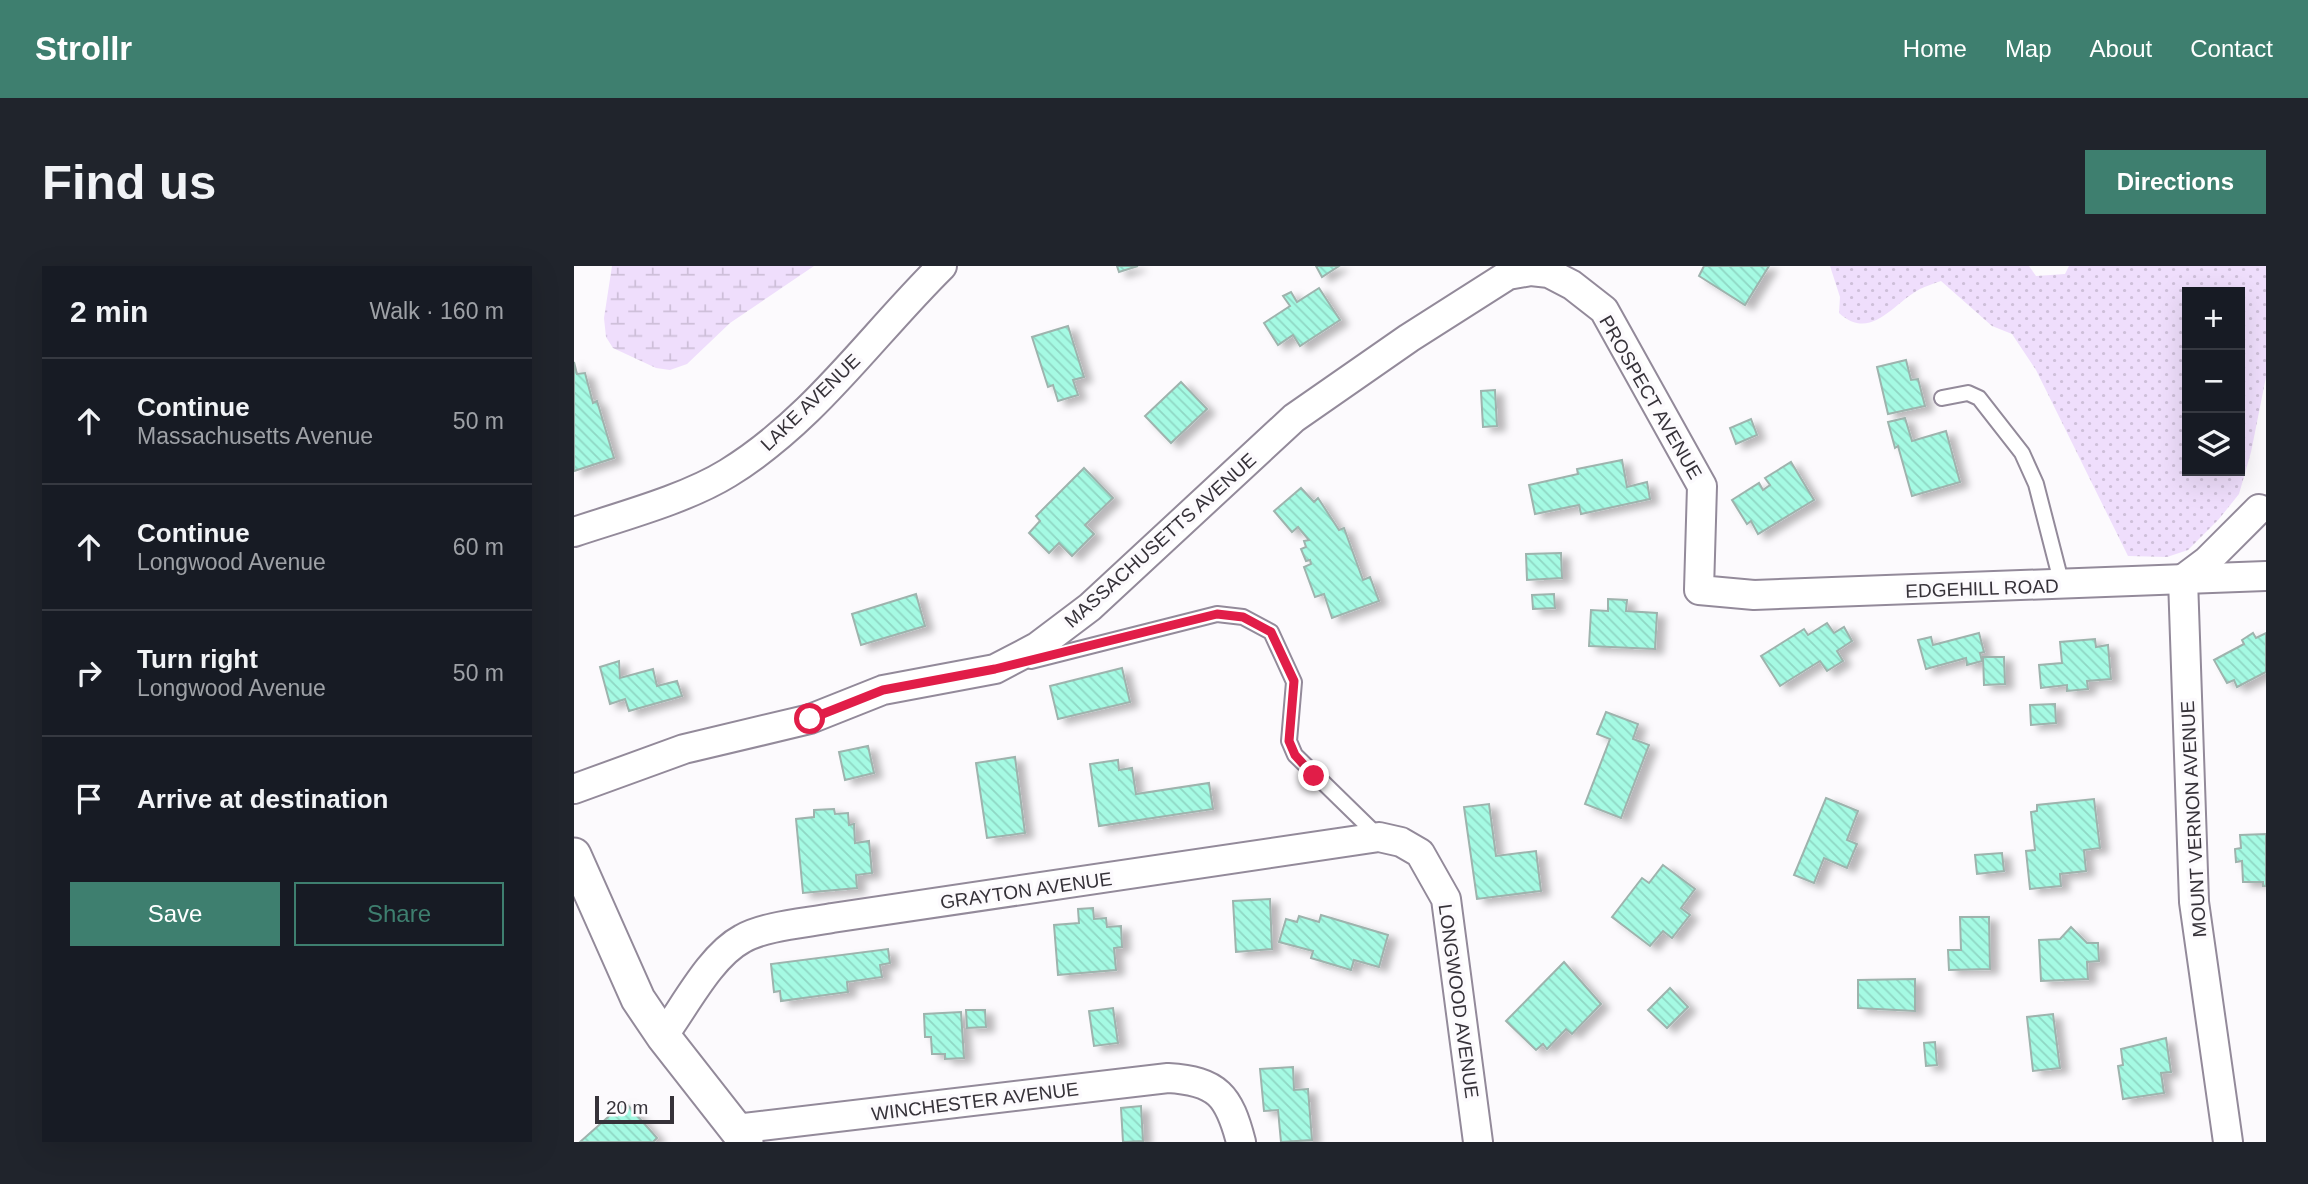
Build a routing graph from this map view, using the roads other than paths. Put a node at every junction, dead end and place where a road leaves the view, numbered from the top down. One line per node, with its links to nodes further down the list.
1 (942, 266): 5 (street, LAKE AVENUE)
2 (1546, 270): 9 (street, PROSPECT AVENUE); 10 (street, MASSACHUSETTS AVENUE)
3 (1942, 398): 8 (lane)
4 (2264, 506): 7 (street)
5 (574, 532)
6 (2266, 576): 7 (street, EDGEHILL ROAD)
7 (2183, 579): 8 (street, EDGEHILL ROAD); 19 (street, MOUNT VERNON AVENUE)
8 (2062, 585): 9 (street, EDGEHILL ROAD)
9 (1699, 590)
10 (995, 669): 11 (street, MASSACHUSETTS AVENUE); 12 (lane)
11 (574, 789)
12 (1379, 837): 14 (street, GRAYTON AVENUE); 15 (street, GRAYTON AVENUE)
13 (574, 855): 15 (street)
14 (1427, 864): 18 (street, LONGWOOD AVENUE)
15 (663, 1036): 16 (street)
16 (741, 1136): 17 (street, WINCHESTER AVENUE)
17 (1241, 1142)
18 (1478, 1142)
19 (2228, 1142)

